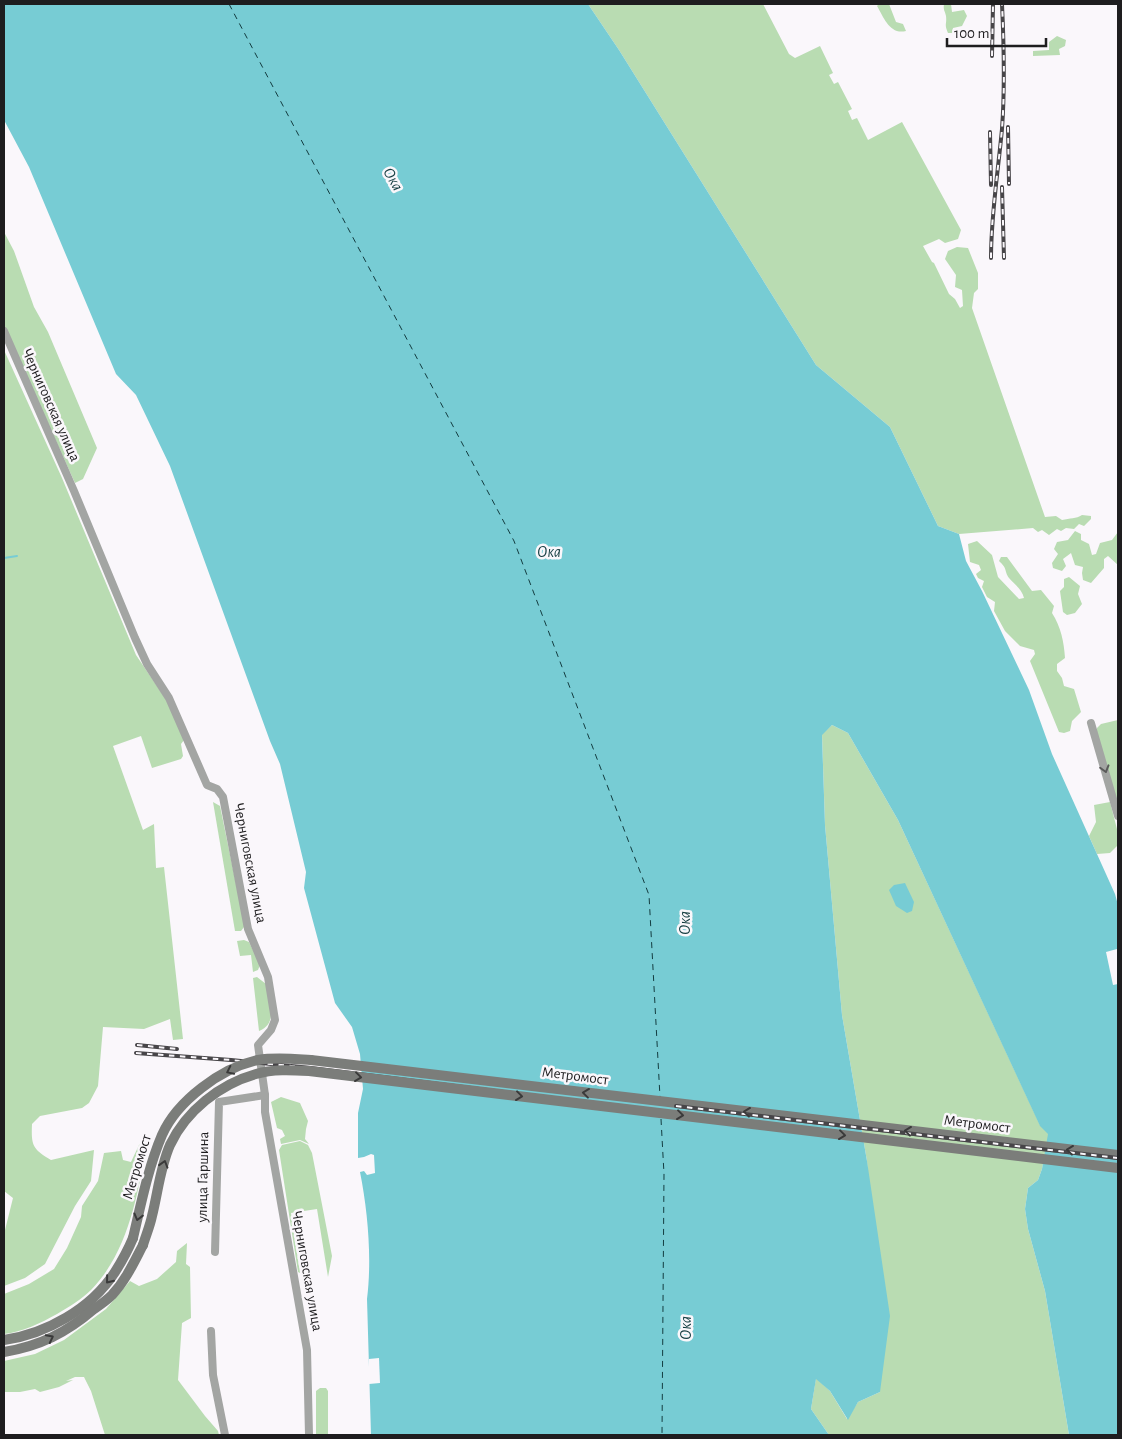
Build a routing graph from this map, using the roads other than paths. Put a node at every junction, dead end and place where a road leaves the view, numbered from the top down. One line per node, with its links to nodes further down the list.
1 (4, 331): 4 (street, Черниговская улица)
2 (1091, 723): 3 (street, one-way to 3)
3 (1118, 816)
4 (265, 1095): 7 (street, улица Гаршина); 12 (street, Черниговская улица)
5 (1118, 1155): 9 (main road, Метромост, one-way to 9, bridge)
6 (1118, 1168): 10 (main road, Метромост, one-way to 6, bridge)
7 (215, 1252)
8 (211, 1330): 11 (street)
9 (4, 1340)
10 (4, 1352)
11 (225, 1435)
12 (309, 1435)

